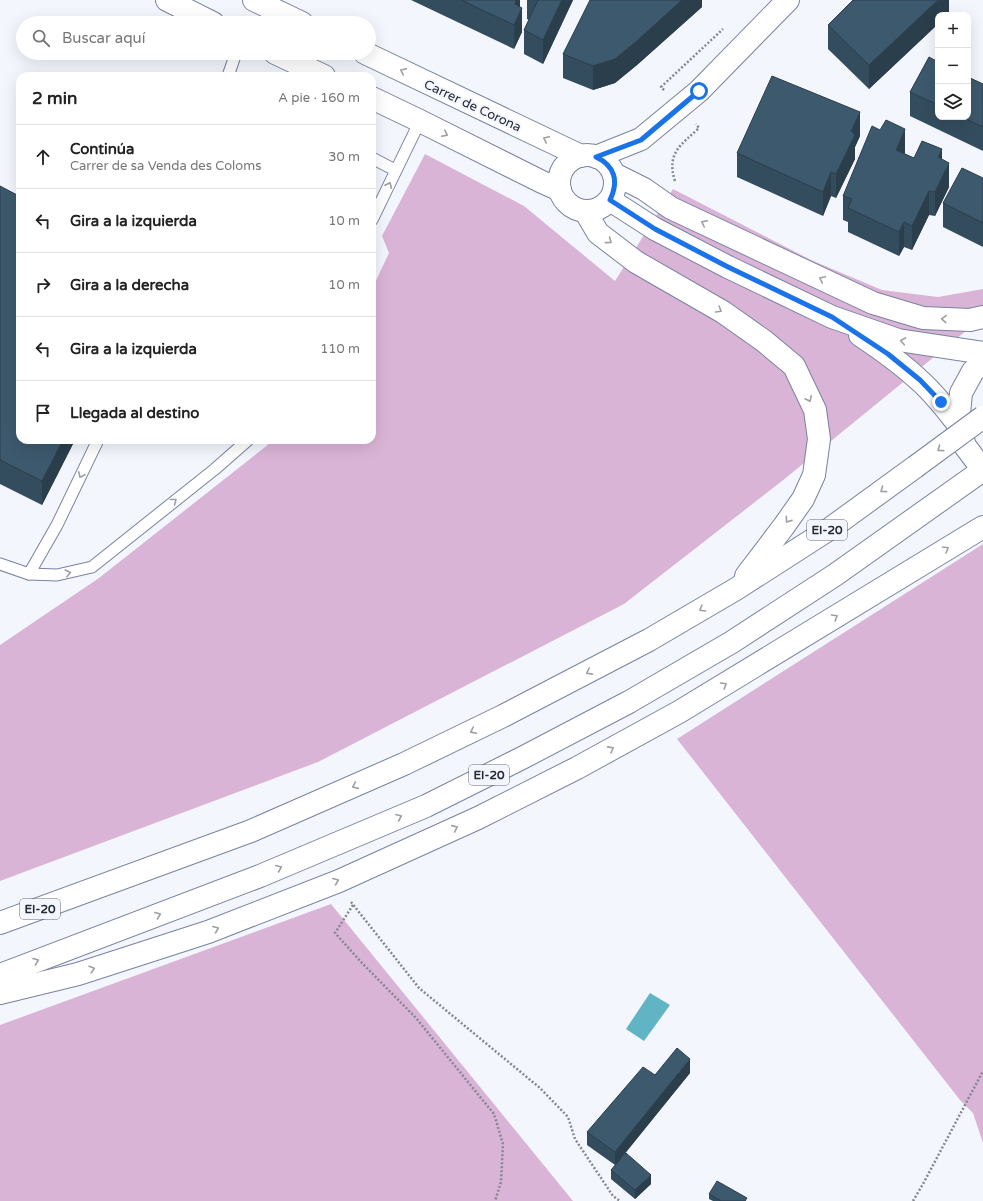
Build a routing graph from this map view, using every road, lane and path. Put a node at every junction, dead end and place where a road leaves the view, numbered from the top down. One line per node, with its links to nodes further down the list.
1 (166, 0): 5 (main road)
2 (254, 0): 4 (main road)
3 (788, 0): 14 (main road)
4 (283, 6): 6 (main road)
5 (199, 16)
6 (294, 16)
7 (727, 26): 14 (path)
8 (376, 58): 16 (main road, Carrer de Corona, one-way to 8)
9 (234, 60): 11 (lane)
10 (290, 60): 12 (main road)
11 (229, 72)
12 (315, 72)
13 (376, 100): 15 (main road)
14 (681, 107): 16 (main road); 20 (path)
15 (420, 121): 18 (lane); 21 (main road, one-way to 21)
16 (589, 156): 19 (main road); 21 (main road)
17 (376, 160): 18 (lane)
18 (395, 170): 23 (lane, one-way to 18)
19 (614, 174): 22 (main road); 26 (main road, one-way to 19)
20 (676, 184)
21 (560, 190): 24 (main road)
22 (610, 200): 24 (main road); 25 (main road)
23 (376, 211)
24 (585, 211): 37 (main road, one-way to 37)
25 (832, 317): 27 (main road, one-way to 25); 30 (main road)
26 (983, 317)
27 (983, 353)
28 (983, 364): 30 (main road)
29 (983, 417): 37 (main road, EI-20, one-way to 37, bridge)
30 (958, 424): 33 (main road)
31 (96, 444): 36 (lane, one-way to 36)
32 (243, 444): 36 (lane, one-way to 32)
33 (983, 468): 39 (main road, EI-20, one-way to 33)
34 (983, 526): 40 (main road, one-way to 34)
35 (0, 564): 36 (lane)
36 (29, 574)
37 (736, 589): 38 (main road, EI-20, one-way to 38)
38 (0, 924)
39 (0, 975)
40 (0, 993)
41 (983, 1071): 44 (path)
42 (495, 1201): 43 (path)
43 (620, 1201)
44 (913, 1201)

